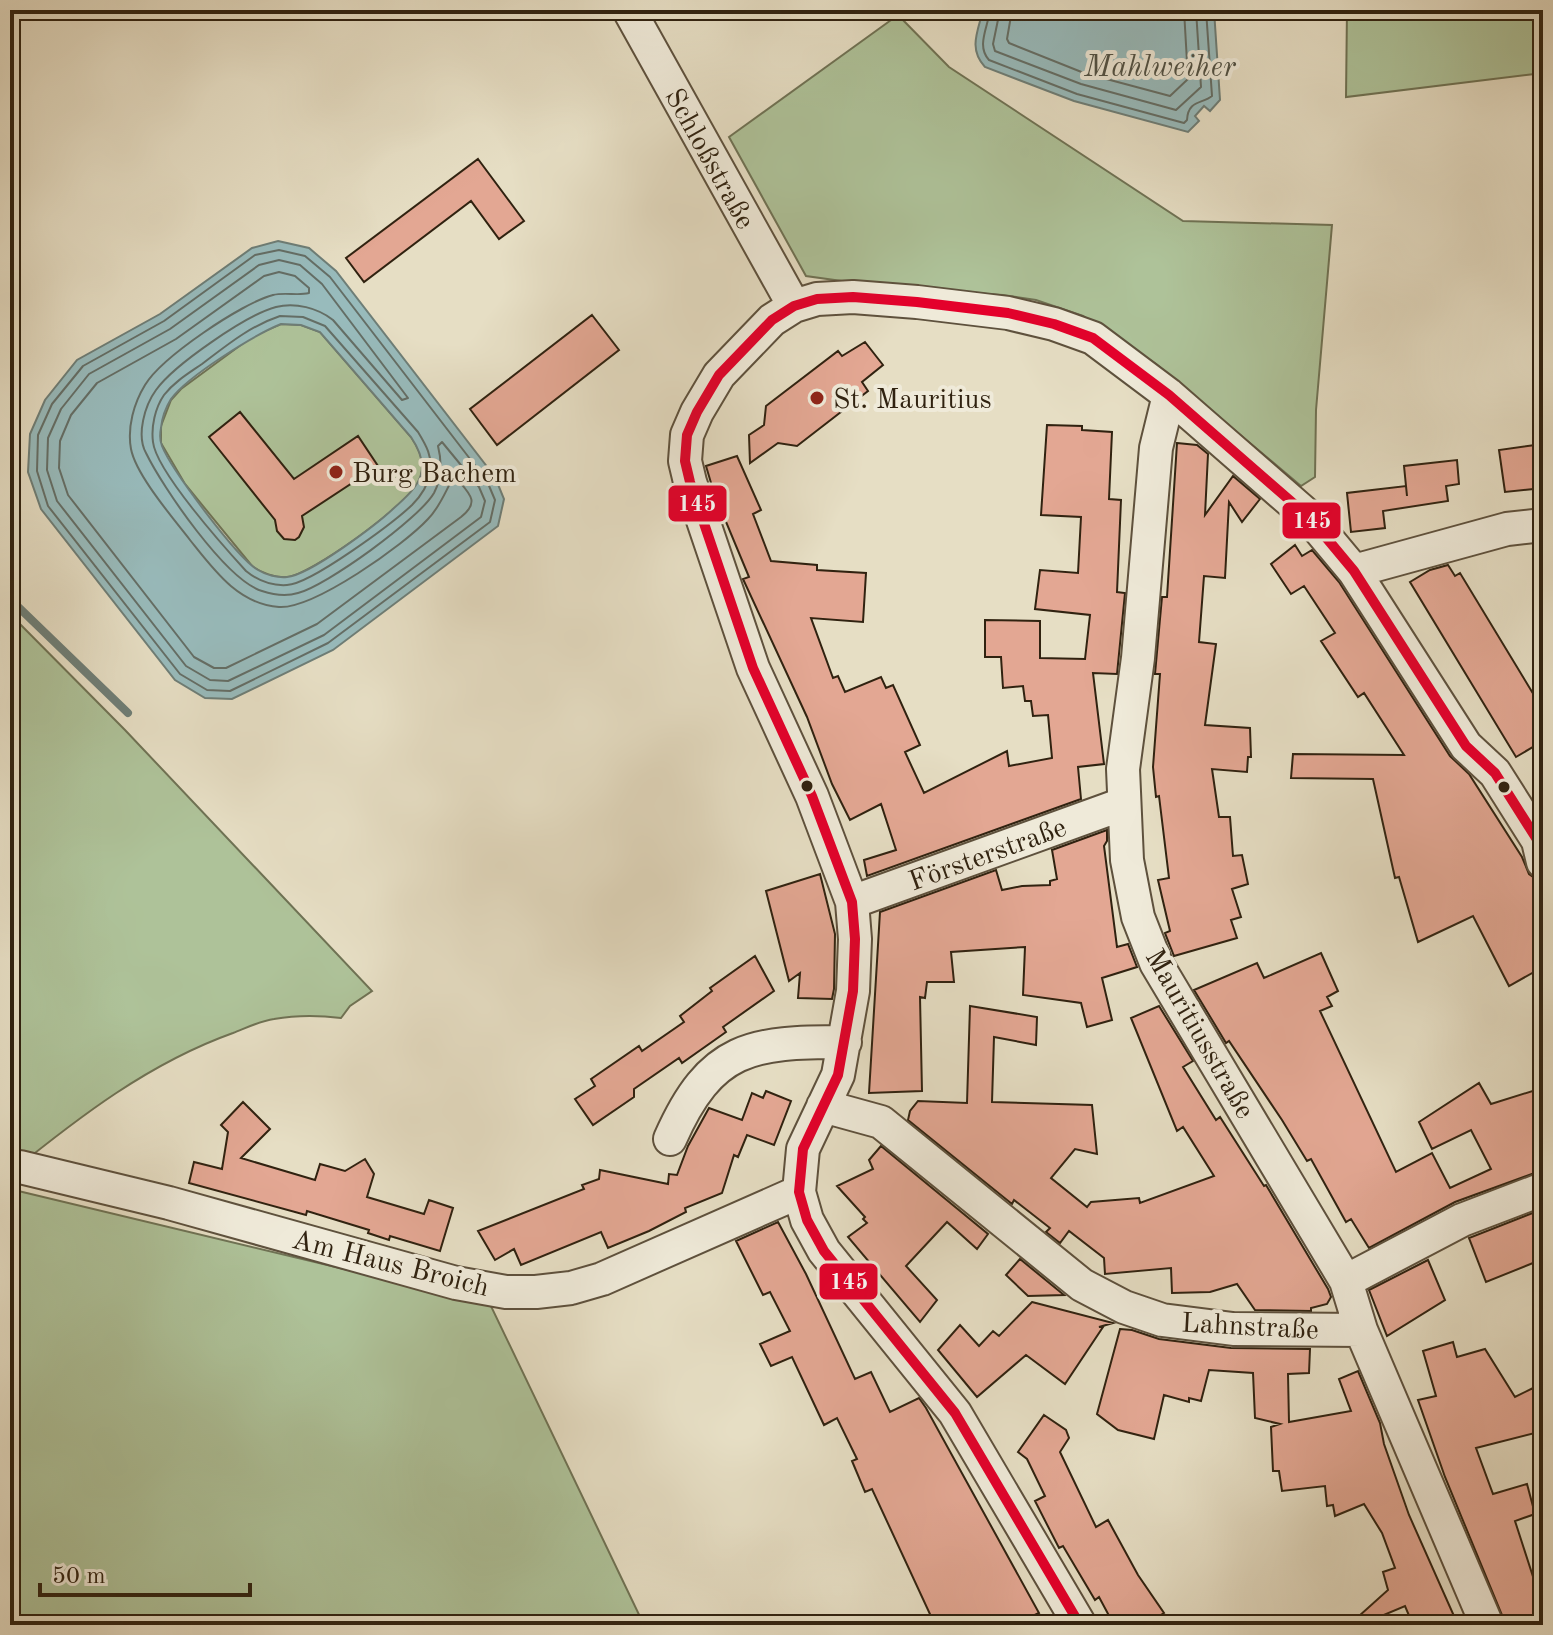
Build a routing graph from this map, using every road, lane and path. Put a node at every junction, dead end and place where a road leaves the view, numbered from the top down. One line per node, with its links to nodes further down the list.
1 (629, 10): 2 (street, Schloßstraße)
2 (794, 306): 3 (street); 8 (street)
3 (1169, 395): 5 (street); 6 (street, Mauritiusstraße)
4 (1543, 525): 5 (street)
5 (1354, 571): 7 (street)
6 (1123, 804): 8 (street, Försterstraße); 15 (street, Mauritiusstraße)
7 (1543, 862)
8 (852, 902): 9 (street)
9 (845, 1042): 10 (street); 11 (street)
10 (823, 1106): 14 (street); 16 (street, Lahnstraße)
11 (670, 1139)
12 (20, 1167): 14 (street, Am Haus Broich)
13 (1543, 1189): 15 (street)
14 (799, 1192): 17 (street)
15 (1346, 1281): 16 (street, Mauritiusstraße)
16 (1361, 1330): 18 (street, Mauritiusstraße)
17 (1080, 1625)
18 (1487, 1625)

